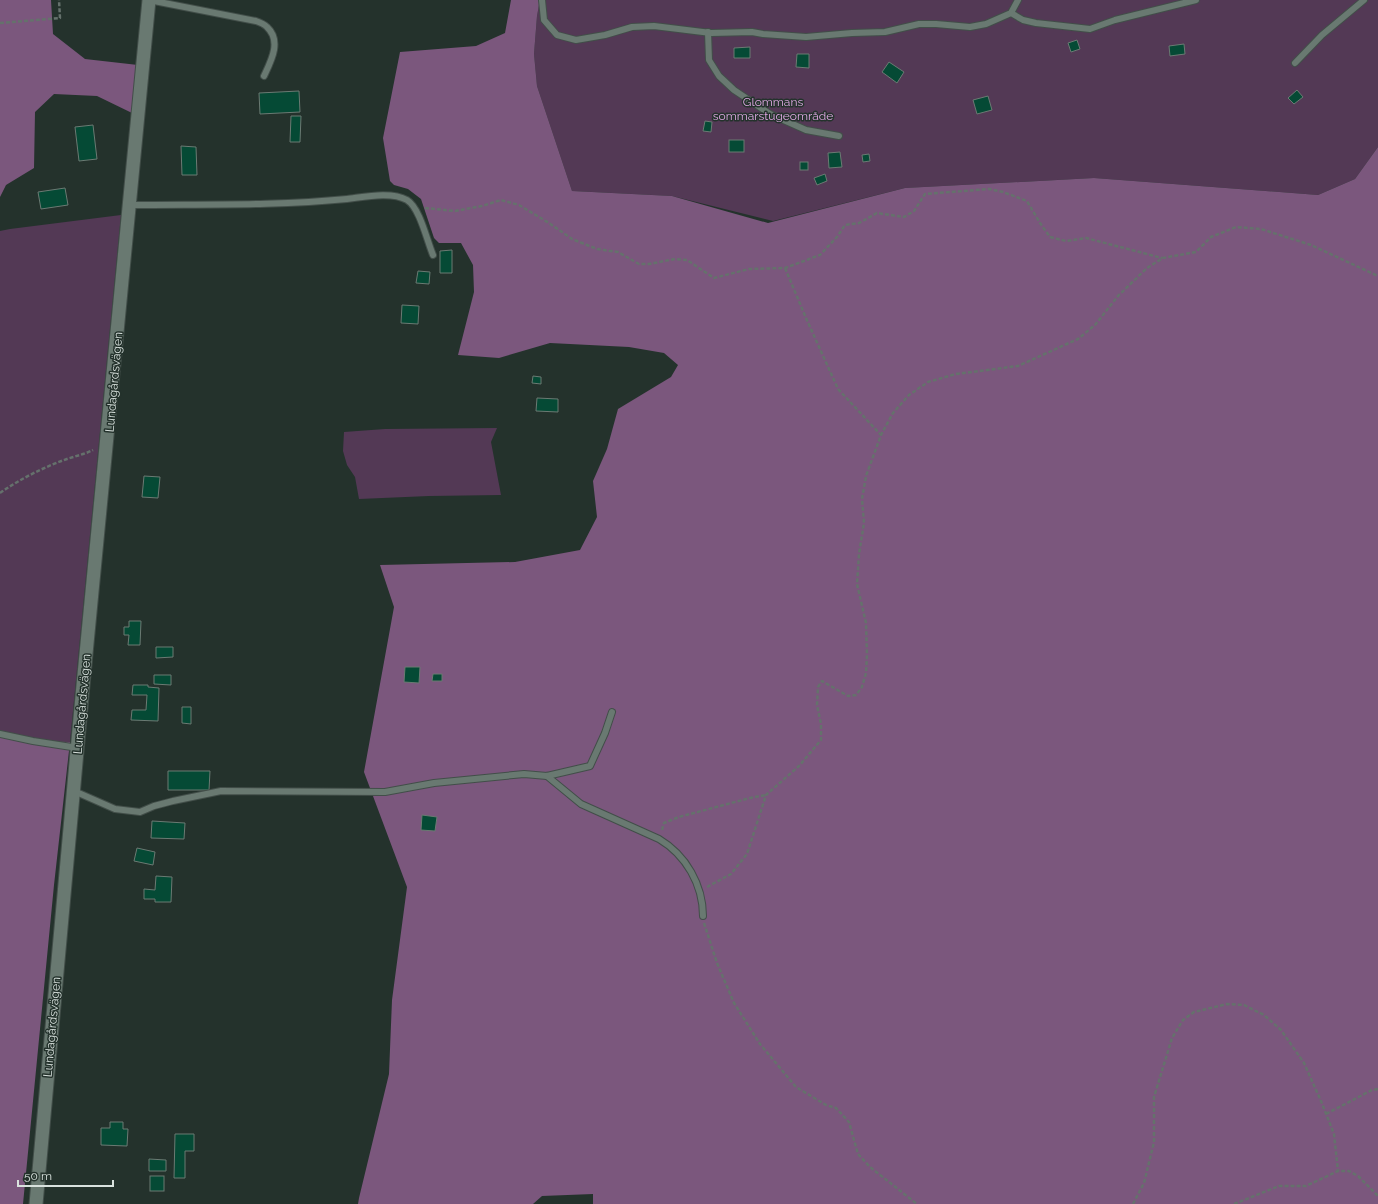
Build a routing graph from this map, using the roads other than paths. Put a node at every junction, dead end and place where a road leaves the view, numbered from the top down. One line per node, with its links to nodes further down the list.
1 (149, 0): 9 (lane); 11 (street, Lundagårdsvägen)
2 (542, 0): 7 (lane)
3 (1018, 0): 6 (lane)
4 (1196, 0): 6 (lane)
5 (1364, 0): 8 (lane)
6 (1011, 13): 7 (lane)
7 (708, 32): 10 (lane)
8 (1295, 63)
9 (264, 76)
10 (839, 136)
11 (130, 205): 12 (lane); 15 (street, Lundagårdsvägen)
12 (433, 255)
13 (612, 712): 16 (lane)
14 (0, 734): 15 (lane)
15 (78, 748): 17 (street, Lundagårdsvägen)
16 (547, 776): 17 (lane); 18 (lane)
17 (74, 791): 19 (street, Lundagårdsvägen)
18 (703, 916)
19 (36, 1204): 20 (lane)
20 (41, 1204)

